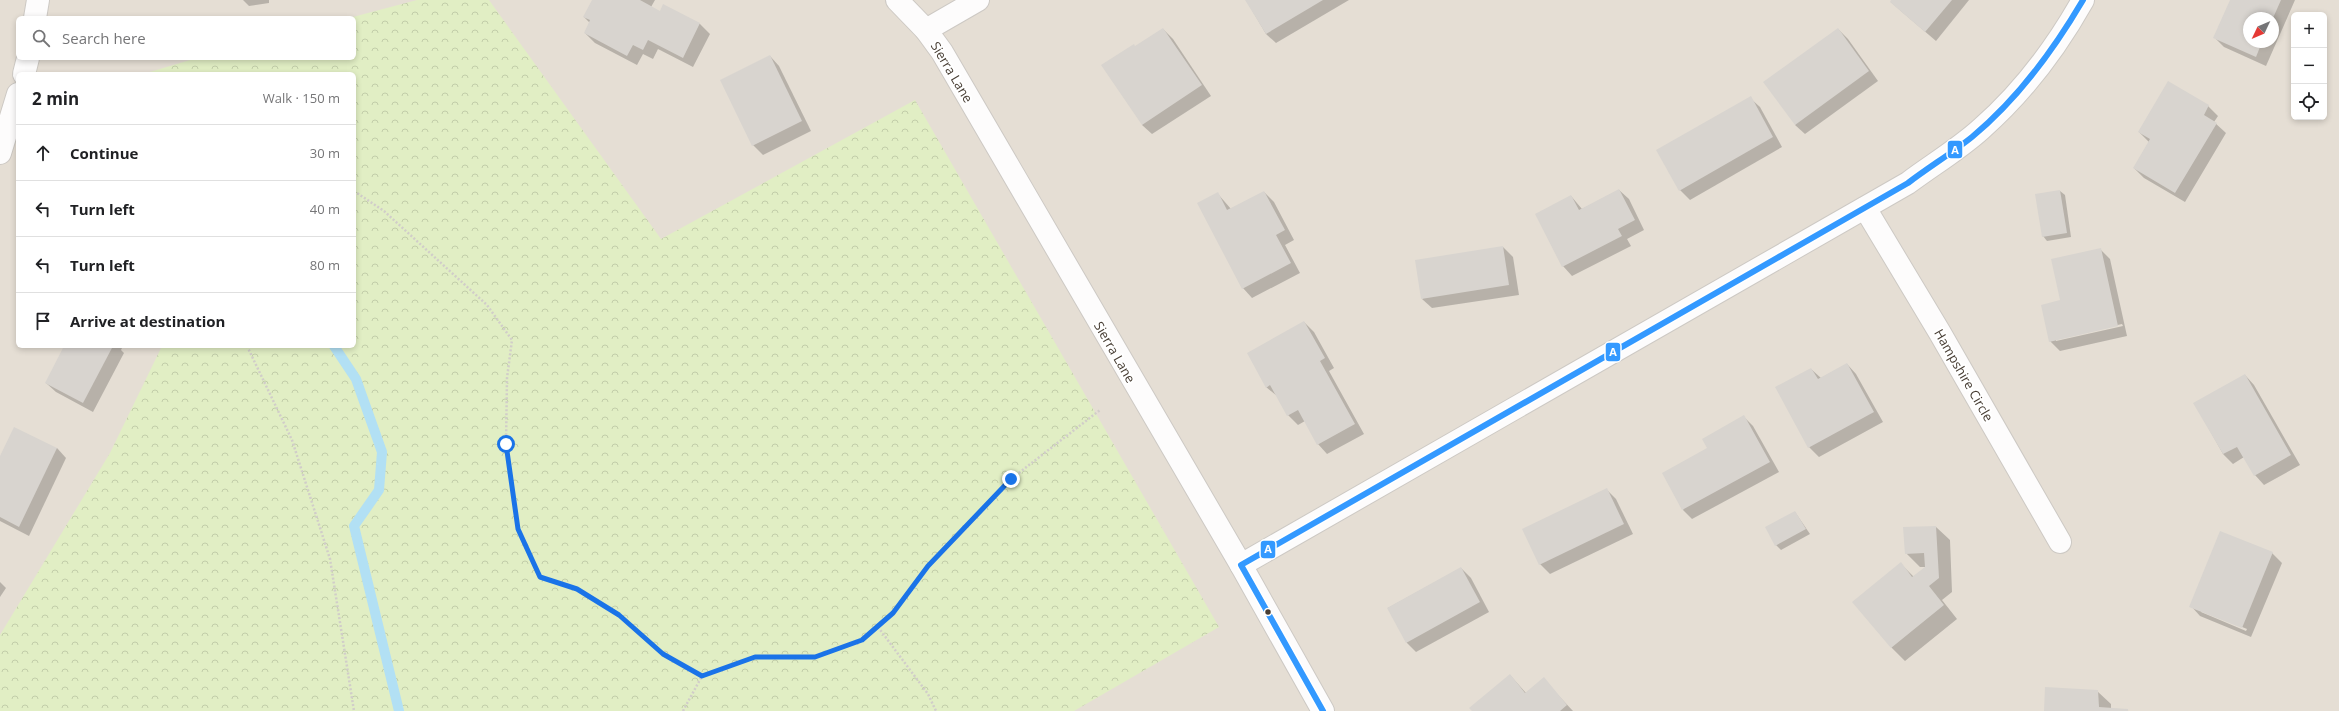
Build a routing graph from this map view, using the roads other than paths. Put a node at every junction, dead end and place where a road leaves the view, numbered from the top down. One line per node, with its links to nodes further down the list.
1 (38, 0): 5 (street)
2 (897, 0): 6 (street, Sierra Lane)
3 (978, 0): 6 (street)
4 (2083, 0): 11 (street)
5 (35, 16)
6 (926, 30): 13 (street, Sierra Lane)
7 (28, 60): 8 (street)
8 (24, 72)
9 (16, 100): 10 (street)
10 (0, 152)
11 (1865, 208): 12 (street, Hampshire Circle); 13 (street)
12 (2060, 542)
13 (1241, 565): 14 (street, Sierra Lane)
14 (1323, 711)

